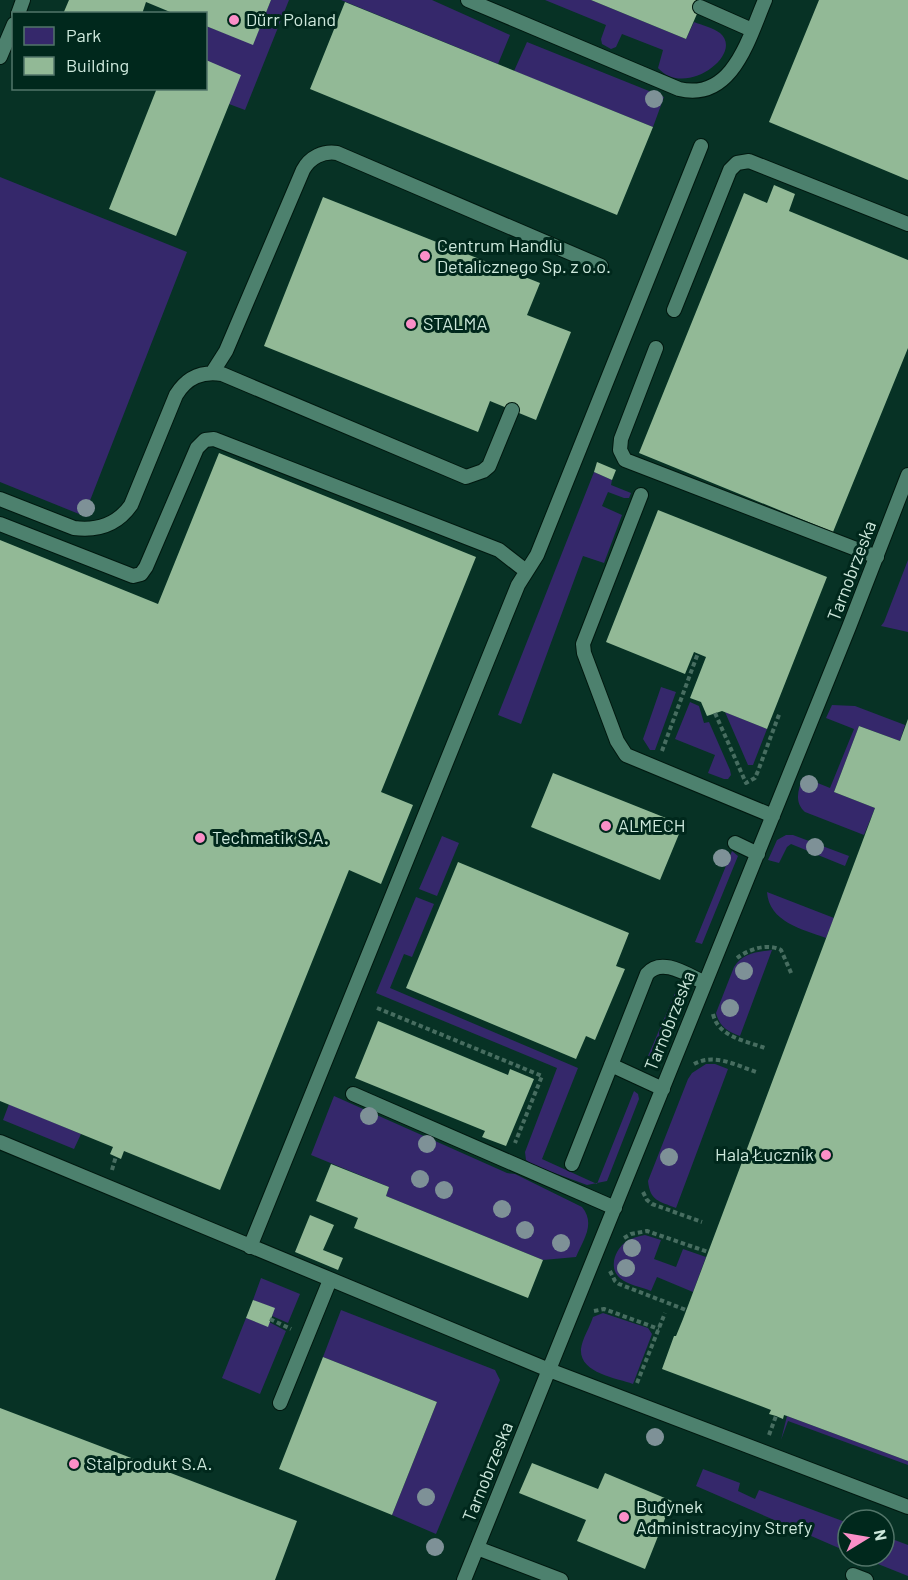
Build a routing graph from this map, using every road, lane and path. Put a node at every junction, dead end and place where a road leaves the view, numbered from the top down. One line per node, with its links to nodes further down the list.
1 (468, 0): 5 (lane)
2 (765, 0): 5 (lane)
3 (700, 7): 5 (lane)
4 (12, 29): 6 (lane)
5 (752, 30)
6 (0, 57)
7 (700, 146): 19 (lane)
8 (908, 224): 10 (lane)
9 (601, 266): 12 (lane)
10 (674, 310)
11 (656, 348): 18 (lane)
12 (212, 373): 13 (lane); 16 (lane)
13 (513, 410)
14 (908, 475): 18 (lane, Tarnobrzeska)
15 (641, 495): 23 (lane)
16 (0, 499)
17 (0, 524): 19 (lane)
18 (877, 557): 24 (lane, Tarnobrzeska)
19 (526, 571): 45 (lane)
20 (698, 653): 23 (path)
21 (780, 712): 22 (path)
22 (715, 713)
23 (656, 767): 24 (lane)
24 (773, 816): 26 (lane, Tarnobrzeska)
25 (735, 843): 26 (lane)
26 (758, 854): 29 (lane, Tarnobrzeska)
27 (735, 960): 28 (path)
28 (792, 975)
29 (705, 983): 33 (lane); 36 (lane, Tarnobrzeska)
30 (377, 1008): 39 (path)
31 (713, 1012): 32 (path)
32 (765, 1048)
33 (611, 1065): 36 (lane); 40 (lane)
34 (691, 1066): 35 (path)
35 (756, 1072)
36 (663, 1089): 42 (lane, Tarnobrzeska)
37 (353, 1094): 39 (lane)
38 (0, 1142): 45 (lane)
39 (507, 1161): 42 (lane)
40 (572, 1164)
41 (642, 1188): 43 (path)
42 (615, 1208): 55 (lane, Tarnobrzeska)
43 (702, 1222)
44 (622, 1239): 46 (path)
45 (250, 1247): 48 (lane)
46 (708, 1252)
47 (609, 1263): 49 (path)
48 (330, 1280): 55 (lane); 57 (lane)
49 (686, 1310)
50 (665, 1313): 54 (path)
51 (589, 1314): 54 (path)
52 (270, 1319): 53 (path)
53 (291, 1329)
54 (659, 1329): 56 (path)
55 (549, 1370): 60 (lane); 61 (lane, Tarnobrzeska)
56 (634, 1389)
57 (280, 1403)
58 (776, 1416): 59 (path)
59 (768, 1439)
60 (908, 1507)
61 (477, 1548): 62 (lane); 63 (lane, Tarnobrzeska)
62 (552, 1578)
63 (464, 1580)

